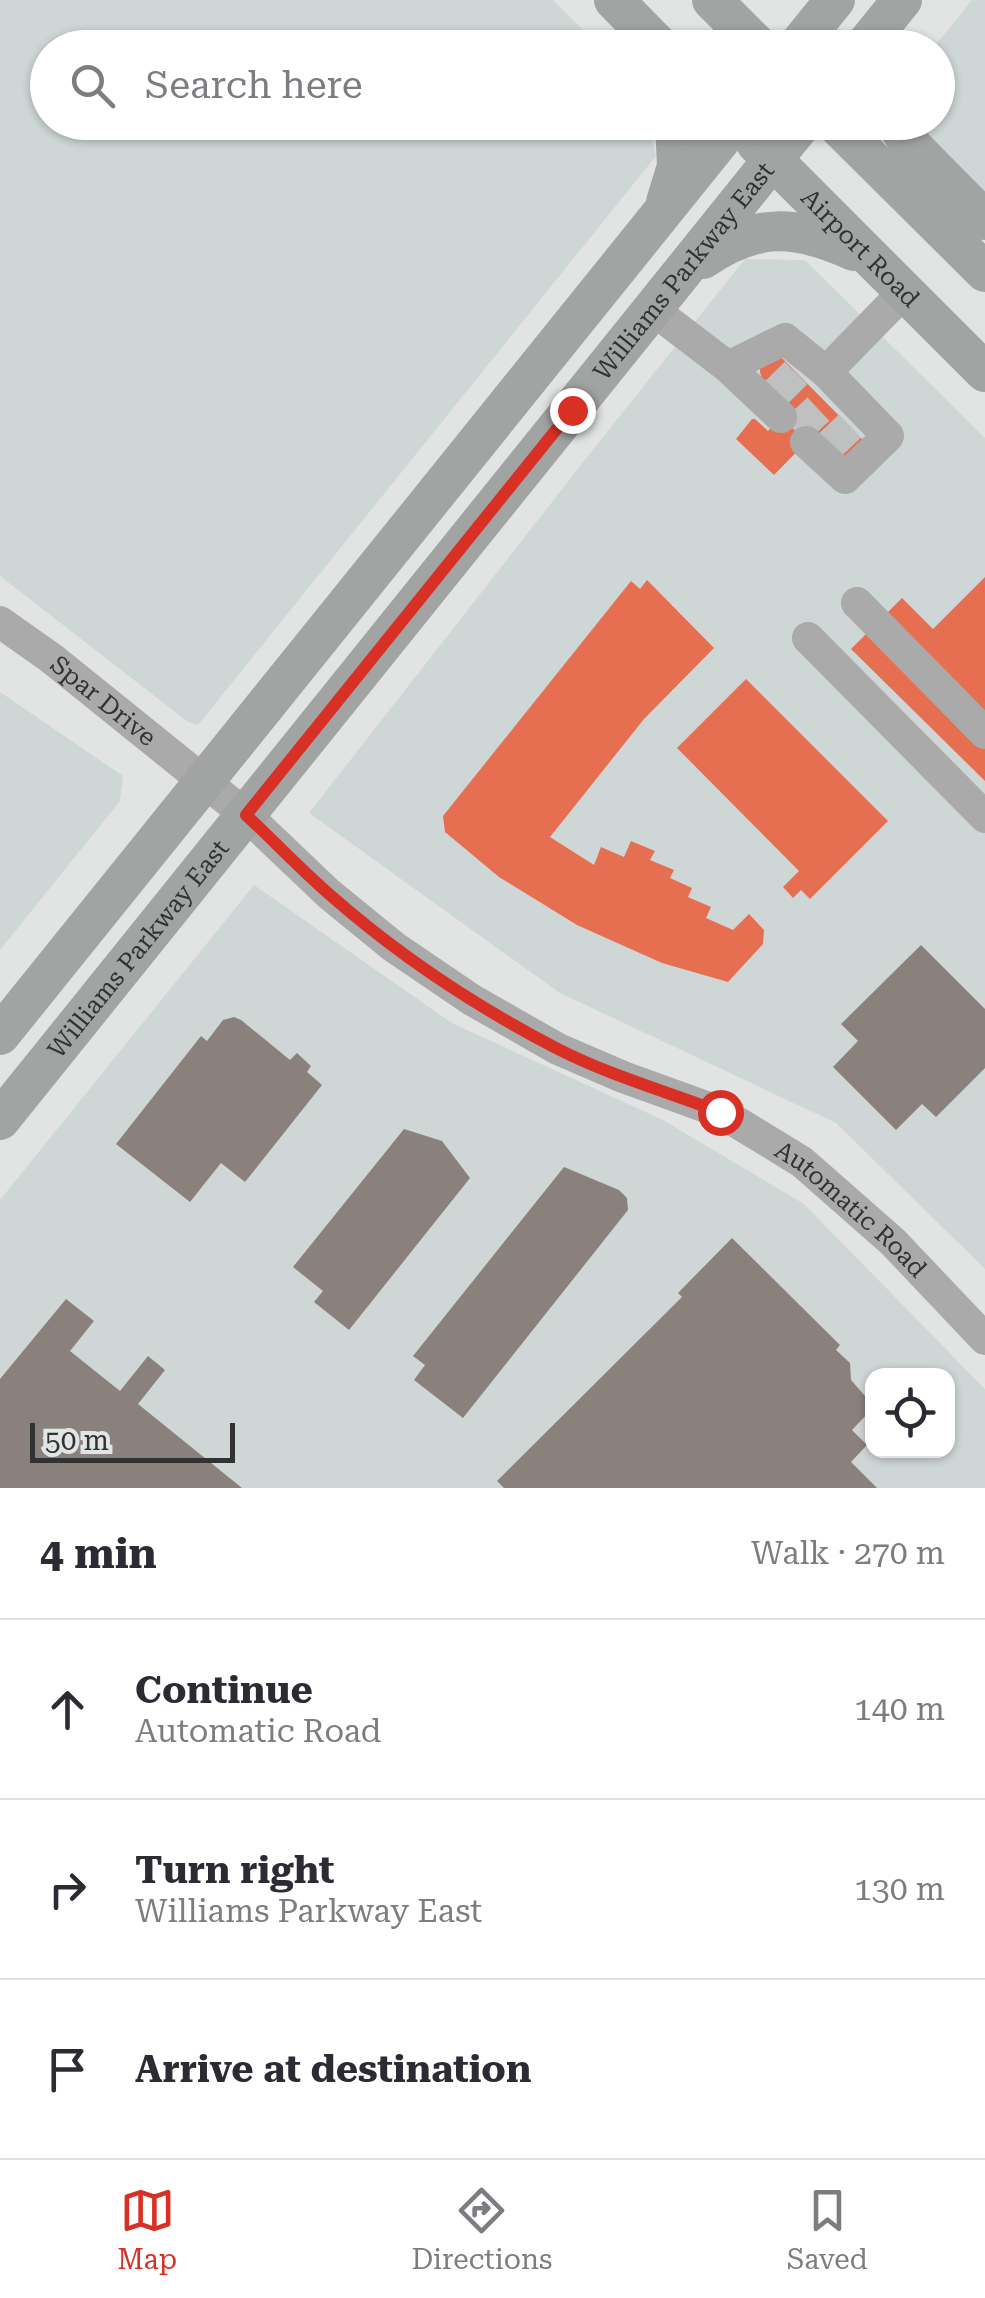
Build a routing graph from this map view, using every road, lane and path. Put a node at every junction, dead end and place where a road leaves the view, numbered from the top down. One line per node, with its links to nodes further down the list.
1 (587, 0): 6 (main road)
2 (614, 0): 7 (main road)
3 (712, 0): 8 (main road)
4 (835, 0): 9 (main road)
5 (904, 0): 10 (main road); 11 (main road)
6 (611, 30)
7 (644, 30)
8 (742, 30)
9 (811, 30)
10 (879, 30)
11 (895, 30)
12 (676, 140): 19 (main road)
13 (721, 140): 19 (main road, Williams Parkway East)
14 (754, 140): 18 (main road, Airport Road)
15 (789, 140): 18 (main road, Williams Parkway East)
16 (852, 140): 23 (main road)
17 (907, 140): 20 (main road)
18 (773, 160): 21 (main road, Airport Road); 22 (main road, Williams Parkway East)
19 (662, 212): 34 (main road, Williams Parkway East)
20 (985, 220)
21 (871, 258): 22 (main road); 24 (main road, Airport Road)
22 (683, 272): 25 (main road, Williams Parkway East)
23 (985, 272)
24 (904, 292): 27 (main road, Airport Road); 28 (street)
25 (652, 309): 26 (street); 35 (main road, Williams Parkway East)
26 (728, 367): 28 (street); 28 (street)
27 (985, 372)
28 (803, 388): 29 (street)
29 (834, 436)
30 (857, 603): 33 (street)
31 (0, 622): 34 (street, Spar Drive)
32 (808, 638): 36 (street)
33 (985, 732)
34 (203, 782): 35 (street, Automatic Road); 37 (main road, Williams Parkway East)
35 (246, 815): 38 (main road, Williams Parkway East); 39 (street, Automatic Road)
36 (985, 817)
37 (0, 1036)
38 (0, 1120)
39 (985, 1339)

